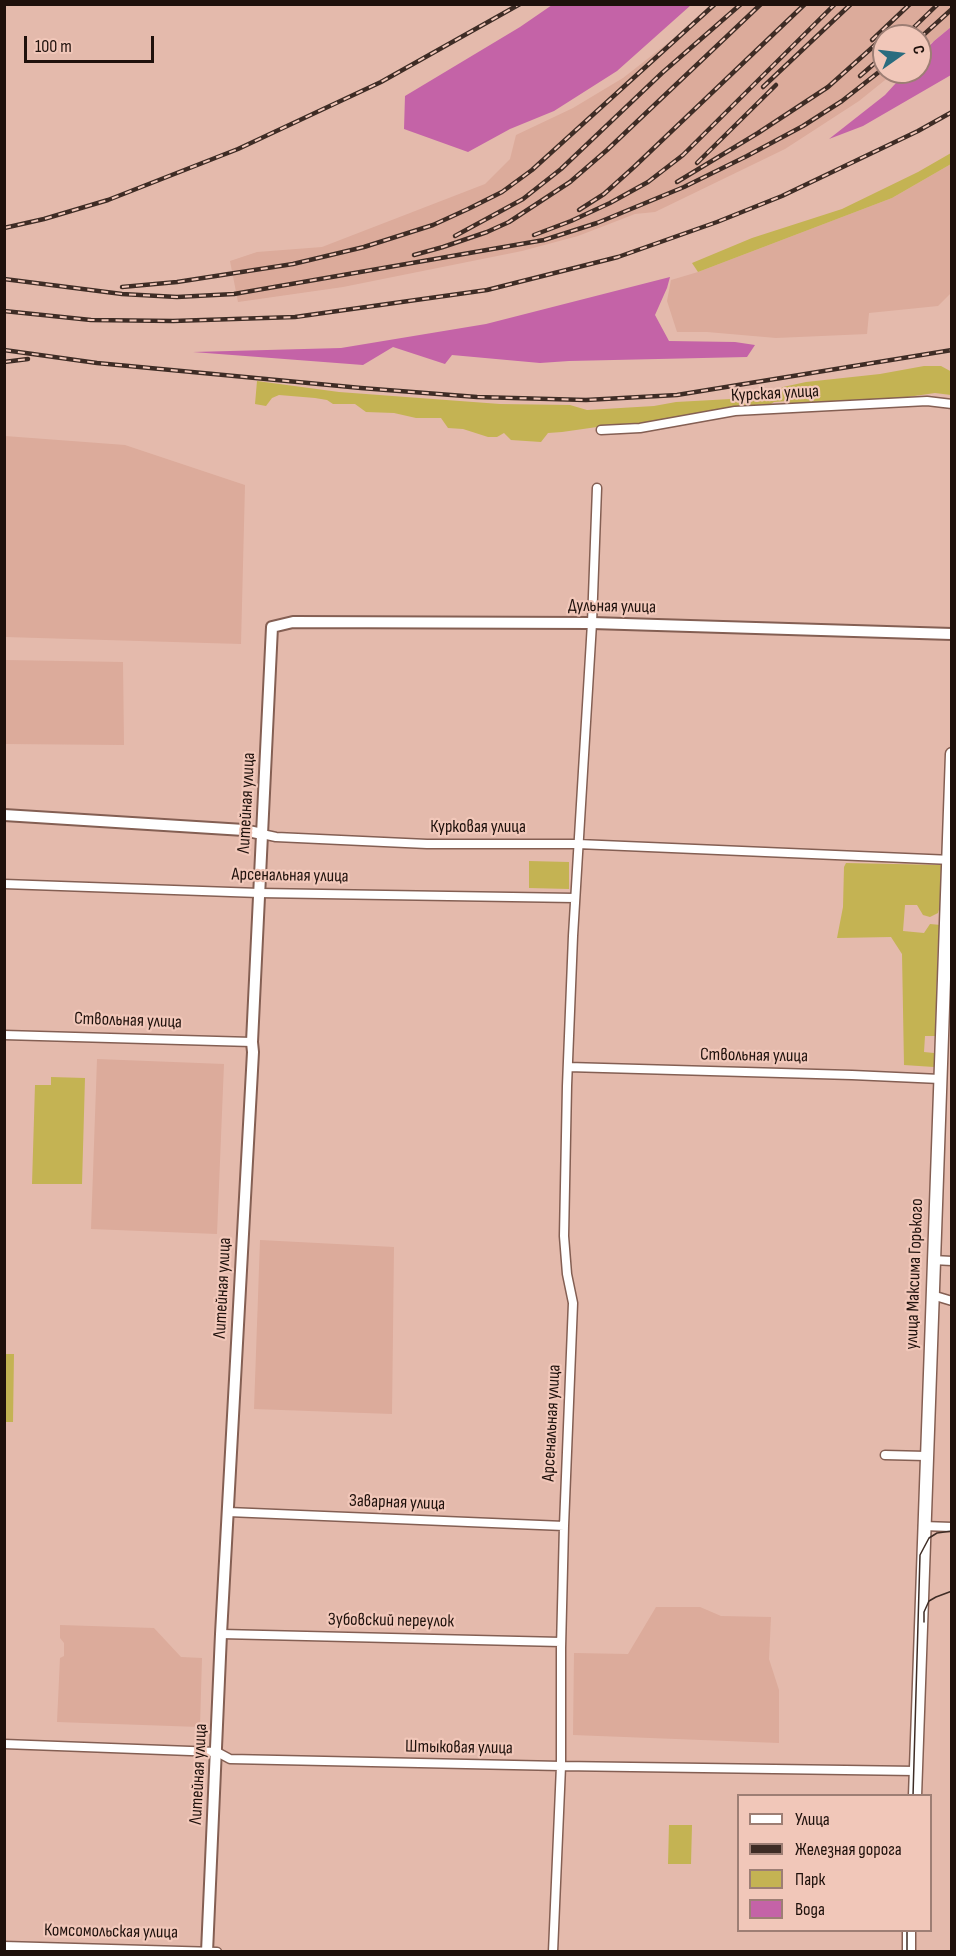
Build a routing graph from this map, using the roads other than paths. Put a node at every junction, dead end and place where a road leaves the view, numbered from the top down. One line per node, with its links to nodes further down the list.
1 (951, 404): 2 (street, Курская улица)
2 (601, 430)
3 (597, 488): 4 (street, Арсенальная улица)
4 (592, 623): 5 (street, Дульная улица); 6 (street, Дульная улица); 10 (street, Арсенальная улица)
5 (272, 627): 9 (street, Литейная улица)
6 (951, 634)
7 (951, 754): 11 (main road, улица Максима Горького)
8 (4, 815): 9 (street, Курковая улица)
9 (262, 834): 10 (street, Курковая улица); 13 (street, Литейная улица)
10 (578, 844): 11 (street, Курковая улица); 14 (street, Арсенальная улица)
11 (950, 860): 15 (main road, улица Максима Горького)
12 (4, 884): 13 (street, Арсенальная улица)
13 (259, 892): 14 (street, Арсенальная улица); 17 (street, Литейная улица)
14 (575, 898): 18 (street, Арсенальная улица)
15 (948, 962): 19 (main road, улица Максима Горького)
16 (4, 1035): 17 (street, Ствольная улица)
17 (252, 1042): 26 (street, Литейная улица)
18 (568, 1067): 19 (street, Ствольная улица); 27 (street, Арсенальная улица)
19 (940, 1079): 20 (main road, улица Максима Горького)
20 (933, 1260): 21 (street); 22 (main road, улица Максима Горького)
21 (951, 1261)
22 (932, 1295): 23 (street); 25 (main road, улица Максима Горького)
23 (951, 1301)
24 (885, 1455): 25 (street)
25 (926, 1456): 28 (main road, улица Максима Горького)
26 (228, 1512): 27 (street, Заварная улица); 30 (street, Литейная улица)
27 (564, 1526): 31 (street, Арсенальная улица)
28 (923, 1526): 29 (street); 35 (main road, улица Максима Горького)
29 (951, 1527)
30 (221, 1634): 31 (street, Зубовский переулок); 33 (street, Литейная улица)
31 (561, 1642): 34 (street, Арсенальная улица)
32 (4, 1744): 33 (street, Штыковая улица)
33 (217, 1752): 34 (street, Штыковая улица); 39 (street, Литейная улица)
34 (561, 1766): 35 (street, Штыковая улица); 41 (street, Арсенальная улица)
35 (916, 1771): 36 (main road, улица Максима Горького)
36 (915, 1794)
37 (909, 1932): 42 (main road)
38 (4, 1946): 39 (street, Комсомольская улица)
39 (207, 1951): 40 (street, Комсомольская улица)
40 (217, 1952)
41 (553, 1952)
42 (909, 1952)

